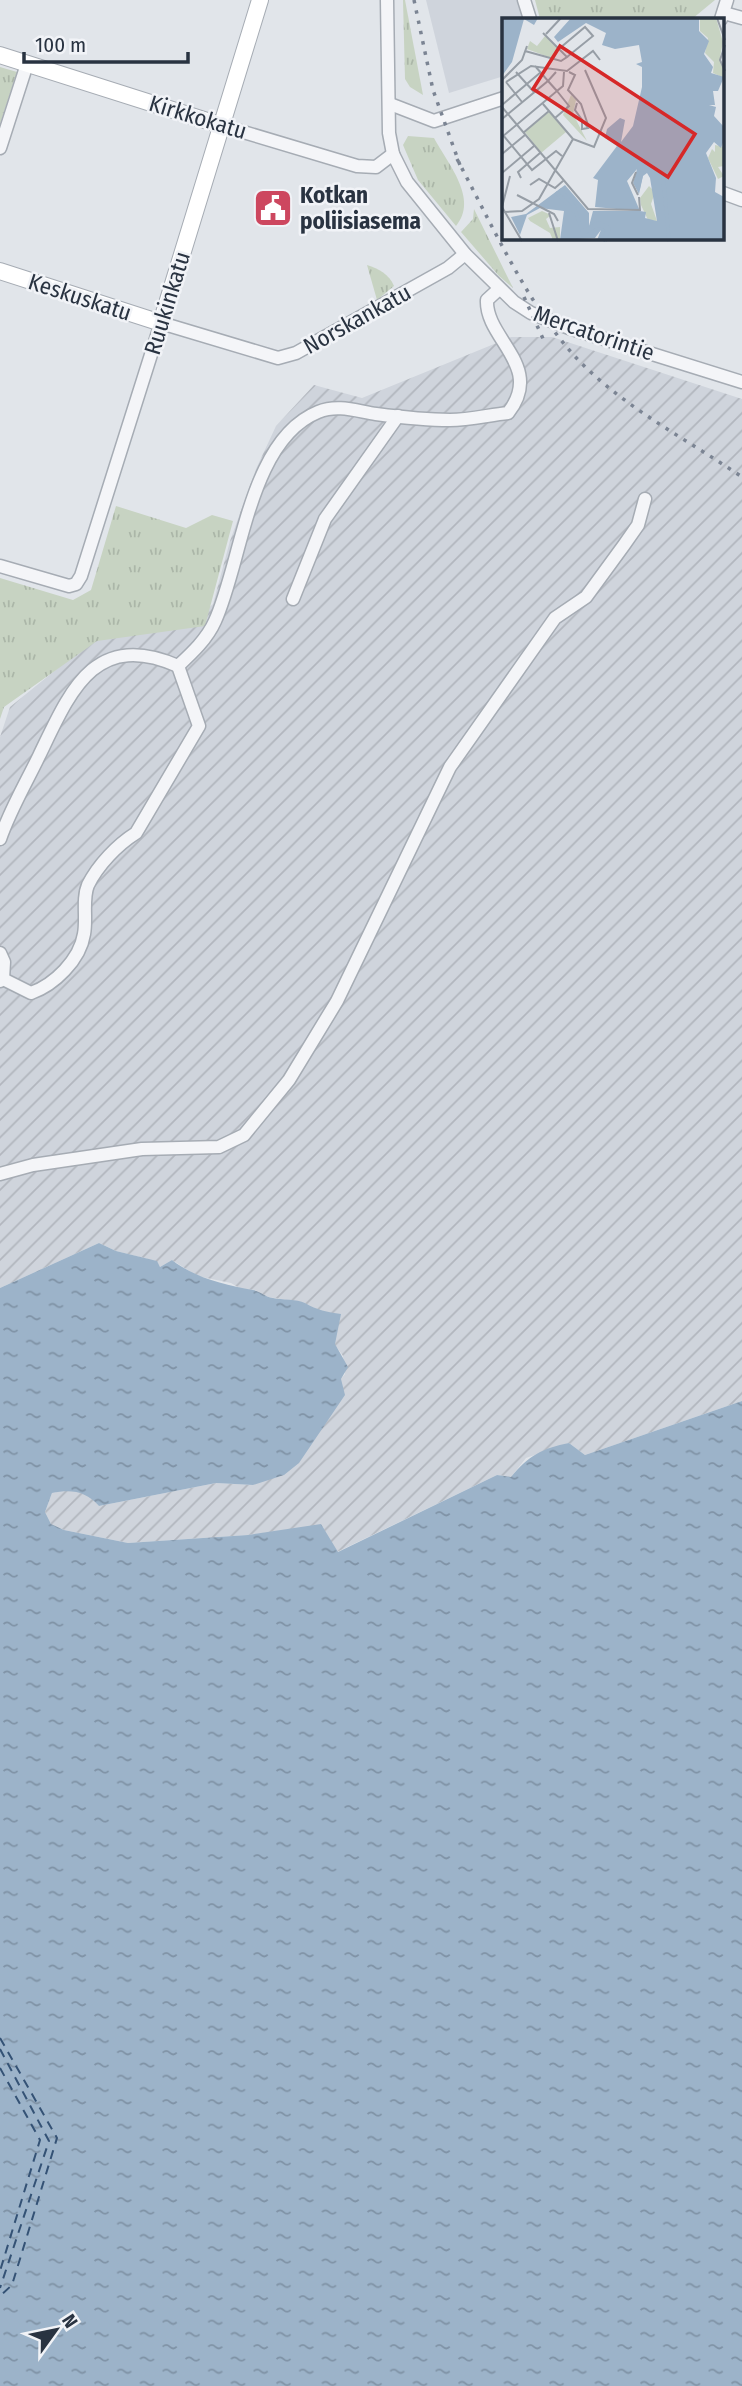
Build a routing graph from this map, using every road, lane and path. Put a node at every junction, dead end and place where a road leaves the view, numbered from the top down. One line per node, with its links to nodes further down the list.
1 (260, 0): 11 (main road, Ruukinkatu)
2 (387, 0): 10 (street)
3 (524, 0): 5 (street)
4 (724, 11): 6 (street)
5 (530, 18)
6 (742, 18)
7 (0, 55): 8 (main road, Kirkkokatu)
8 (27, 64): 11 (main road, Kirkkokatu); 12 (street)
9 (502, 99): 10 (street)
10 (390, 104): 13 (street, Mercatorintie)
11 (220, 124): 13 (street, Kirkkokatu); 19 (main road, Ruukinkatu)
12 (0, 148)
13 (393, 154): 16 (street, Mercatorintie)
14 (724, 193): 15 (street)
15 (742, 200)
16 (465, 254): 18 (street, Mercatorintie); 19 (street, Norskankatu)
17 (0, 271): 19 (main road, Keskuskatu)
18 (499, 289): 20 (street, Mercatorintie); 21 (street)
19 (160, 323): 23 (street, Ruukinkatu)
20 (742, 382)
21 (398, 416): 24 (street); 25 (street)
22 (645, 499): 29 (street)
23 (0, 566)
24 (293, 599)
25 (178, 666): 26 (street); 28 (street)
26 (0, 839)
27 (0, 953): 28 (street)
28 (2, 980)
29 (0, 1174)

